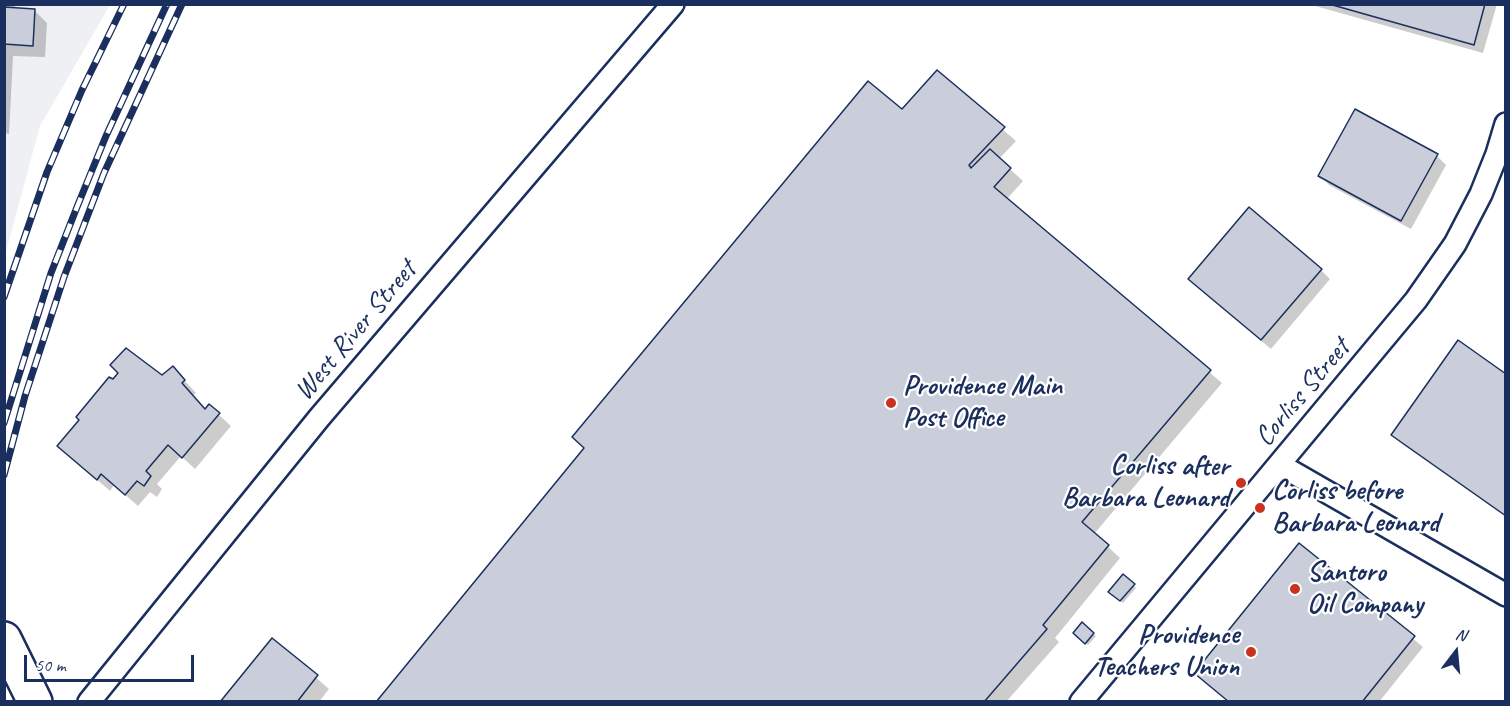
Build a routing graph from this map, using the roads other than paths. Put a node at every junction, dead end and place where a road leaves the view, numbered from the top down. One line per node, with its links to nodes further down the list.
1 (673, 4): 7 (street, West River Street)
2 (1506, 124): 3 (street, Corliss Street)
3 (1280, 465): 4 (street); 8 (street, Corliss Street)
4 (1506, 595)
5 (4, 639): 6 (main road)
6 (35, 702)
7 (89, 702)
8 (1081, 702)

